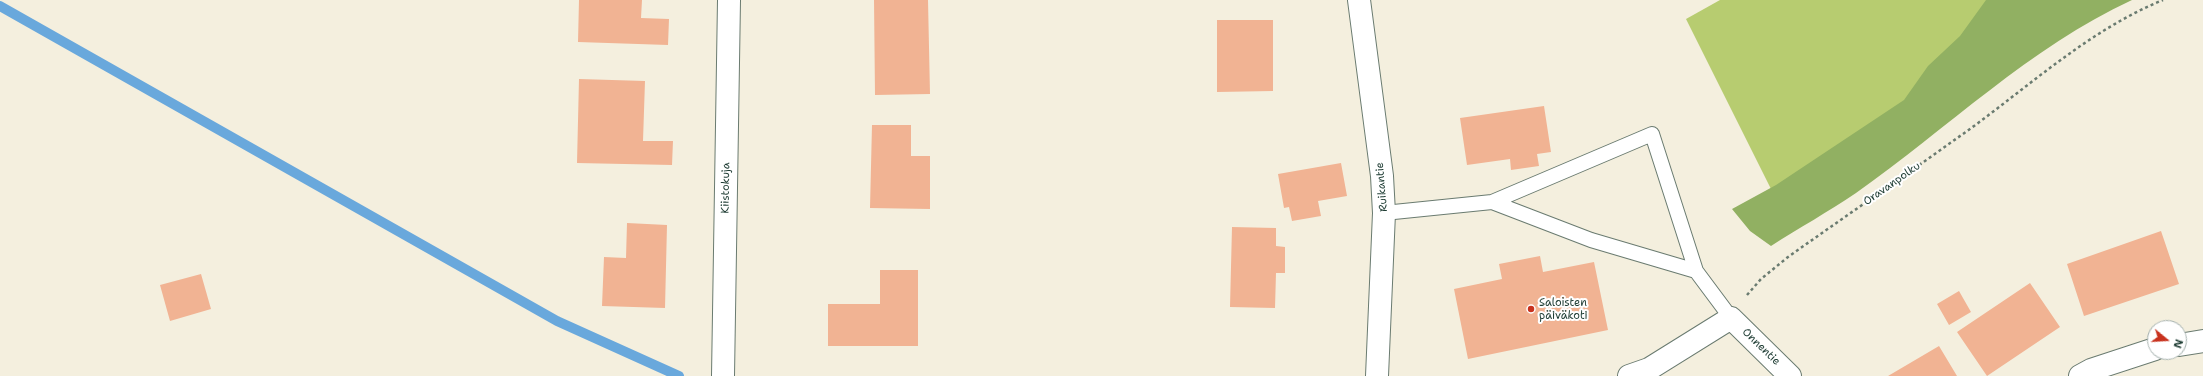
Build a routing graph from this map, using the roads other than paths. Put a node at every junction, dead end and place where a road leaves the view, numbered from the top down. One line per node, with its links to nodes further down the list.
1 (729, 0): 10 (street, Kiistokuja)
2 (1360, 0): 4 (street, Ruikantie)
3 (1492, 202): 4 (lane); 5 (lane); 5 (lane)
4 (1384, 213): 11 (street, Ruikantie)
5 (1696, 271): 6 (lane)
6 (1731, 318): 12 (street); 13 (street, Onnentie)
7 (2203, 341): 8 (street)
8 (2187, 344)
9 (2147, 352): 14 (street)
10 (723, 376)
11 (1377, 376)
12 (1629, 376)
13 (1790, 376)
14 (2080, 376)

